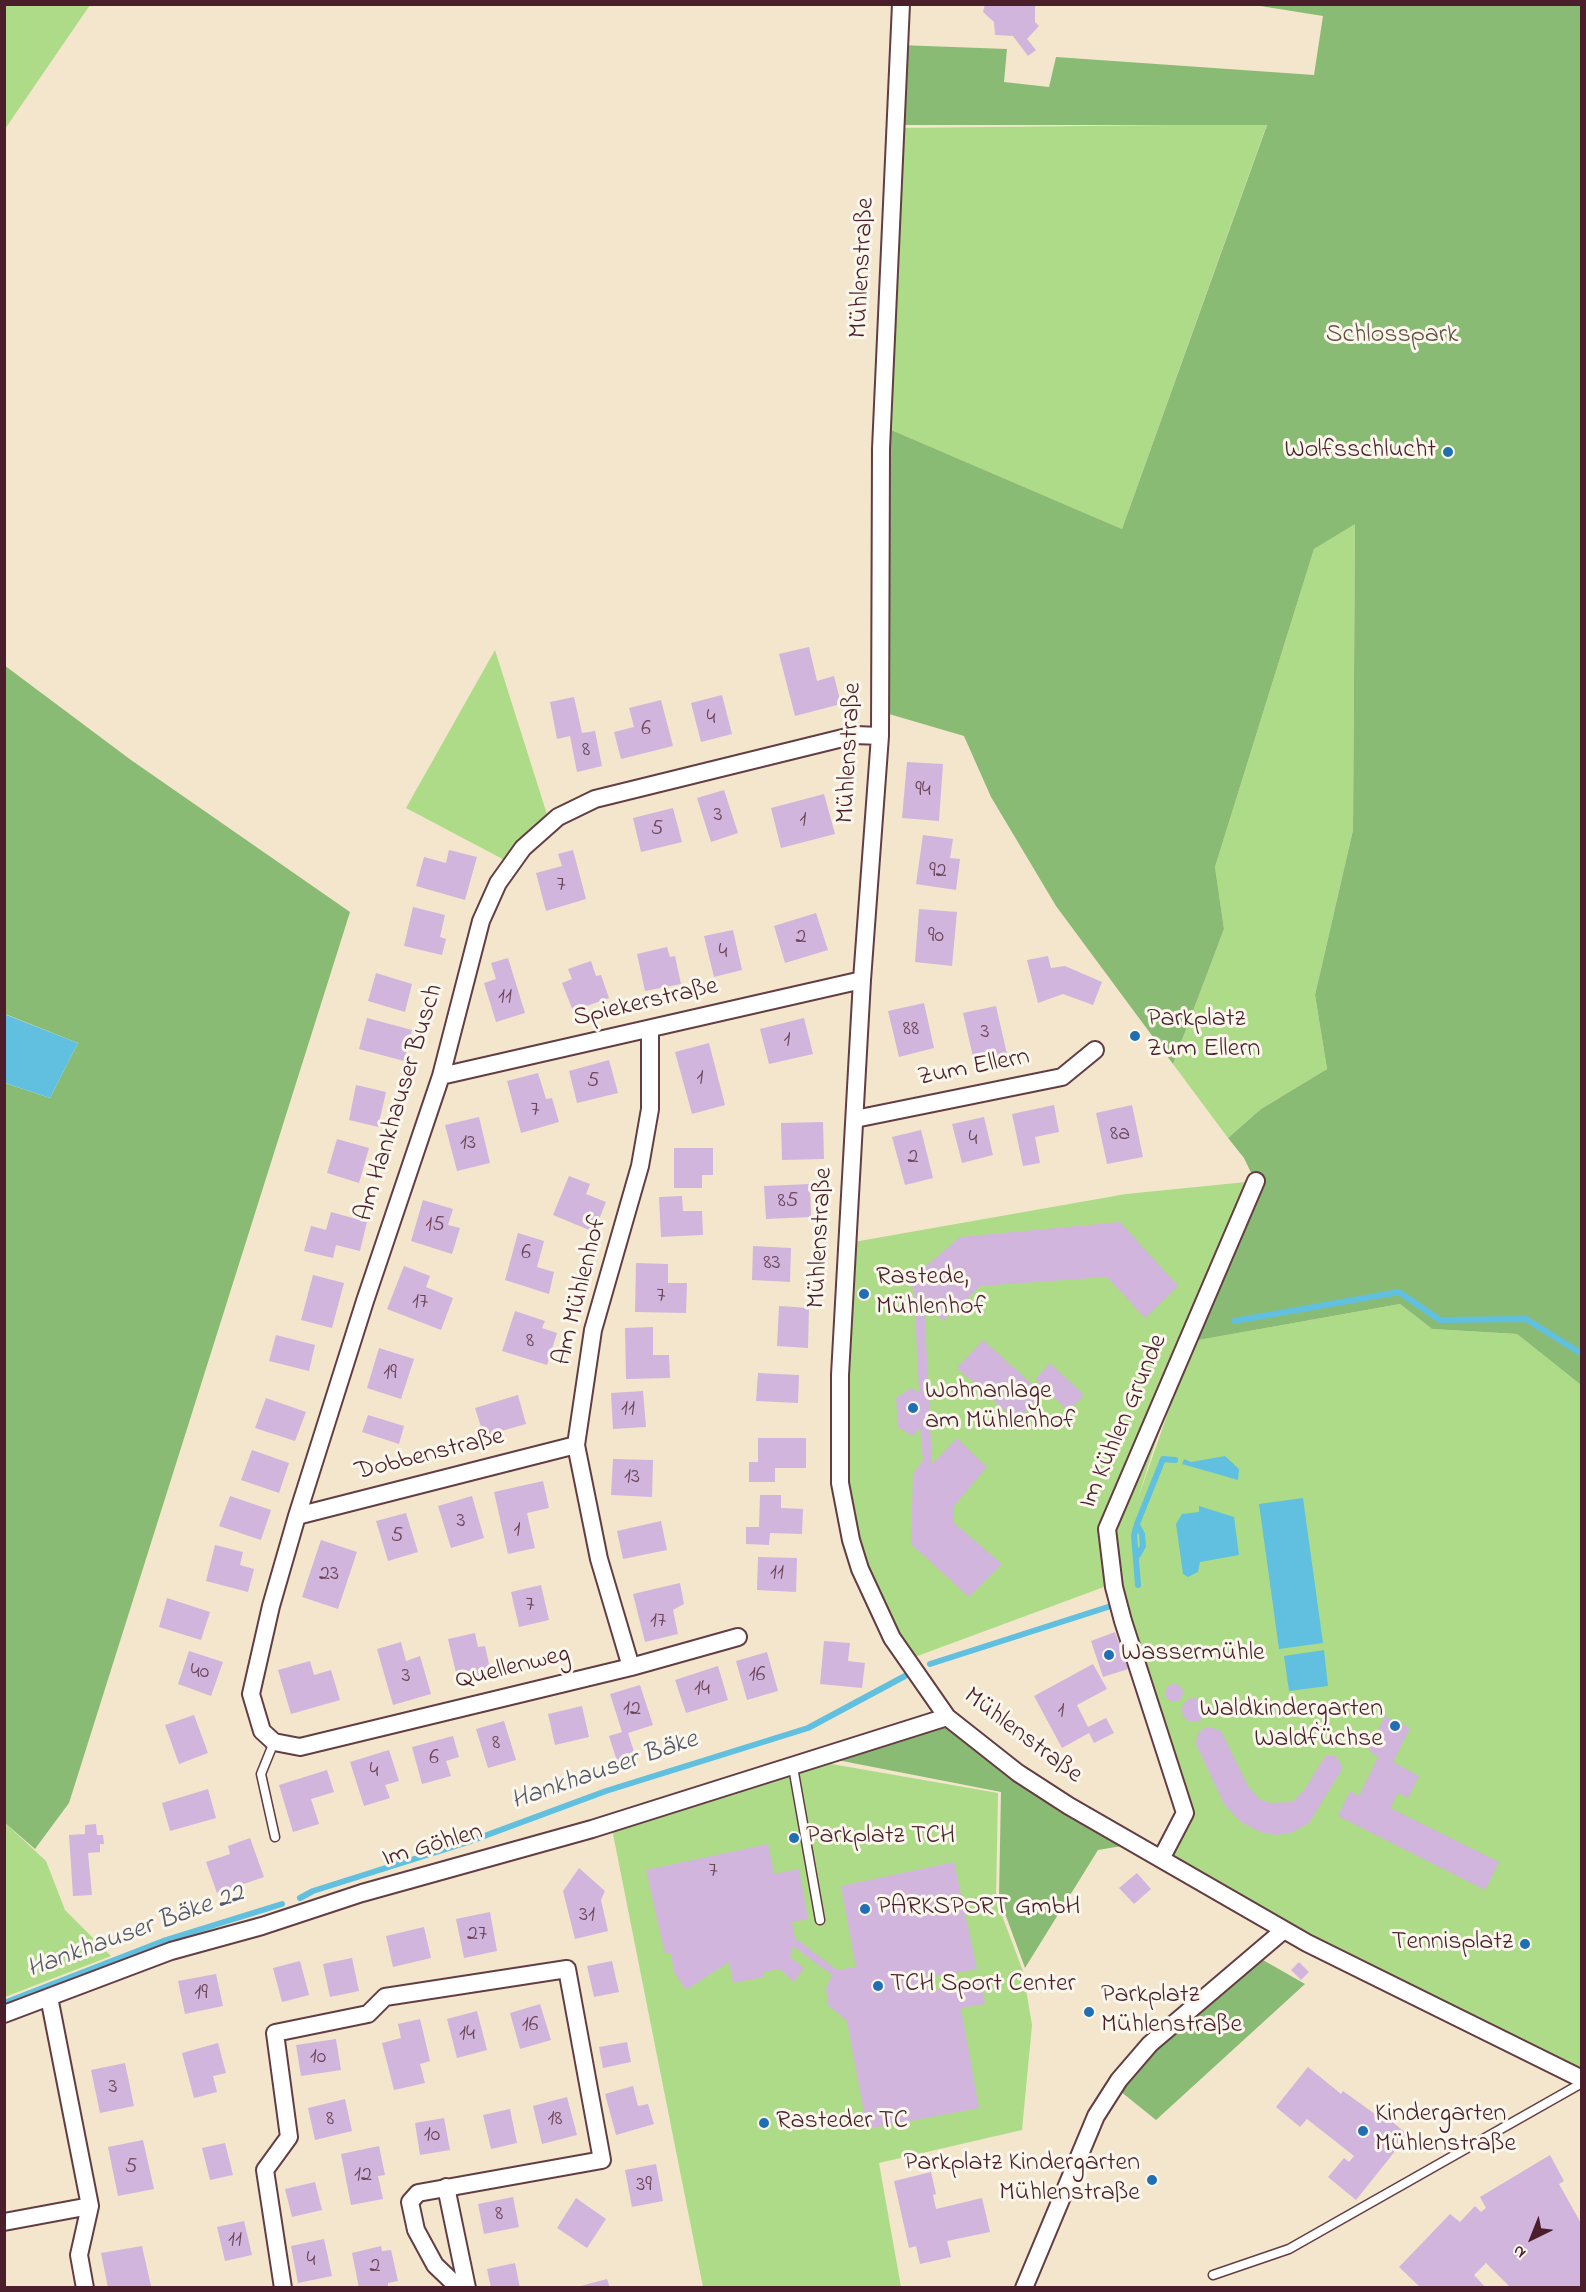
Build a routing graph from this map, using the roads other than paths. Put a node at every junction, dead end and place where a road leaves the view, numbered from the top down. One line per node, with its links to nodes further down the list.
1 (901, 4): 2 (street, Mühlenstraße)
2 (880, 736): 3 (street, Mühlenstraße); 6 (street, Am Hankhauser Busch)
3 (862, 980): 4 (street, Spiekerstraße); 7 (street, Mühlenstraße)
4 (650, 1030): 6 (street, Spiekerstraße); 9 (street, Am Mühlenhof)
5 (1095, 1050): 7 (street, Zum Ellern)
6 (441, 1076): 10 (street, Am Hankhauser Busch)
7 (855, 1119): 13 (street, Mühlenstraße)
8 (1256, 1181): 17 (street, Im Kühlen Grunde)
9 (576, 1445): 10 (street, Dobbenstraße); 12 (street, Am Mühlenhof)
10 (297, 1516): 14 (street, Am Hankhauser Busch)
11 (738, 1636): 12 (street, Quellenweg)
12 (631, 1667): 14 (street, Quellenweg)
13 (947, 1717): 15 (street, Im Göhlen); 17 (street, Mühlenstraße)
14 (274, 1742): 16 (lane)
15 (793, 1767): 18 (lane); 20 (street, Im Göhlen)
16 (274, 1837)
17 (1161, 1859): 19 (street, Mühlenstraße)
18 (820, 1920)
19 (1284, 1930): 22 (street, Mühlenstraße); 31 (street)
20 (49, 1996): 21 (street, Im Göhlen); 24 (street)
21 (4, 2014)
22 (1581, 2081): 26 (lane)
23 (446, 2187): 28 (street); 29 (street); 30 (street)
24 (90, 2206): 25 (street); 27 (street)
25 (4, 2222)
26 (1213, 2275)
27 (85, 2288)
28 (283, 2288)
29 (459, 2288)
30 (467, 2288)
31 (1024, 2288)

